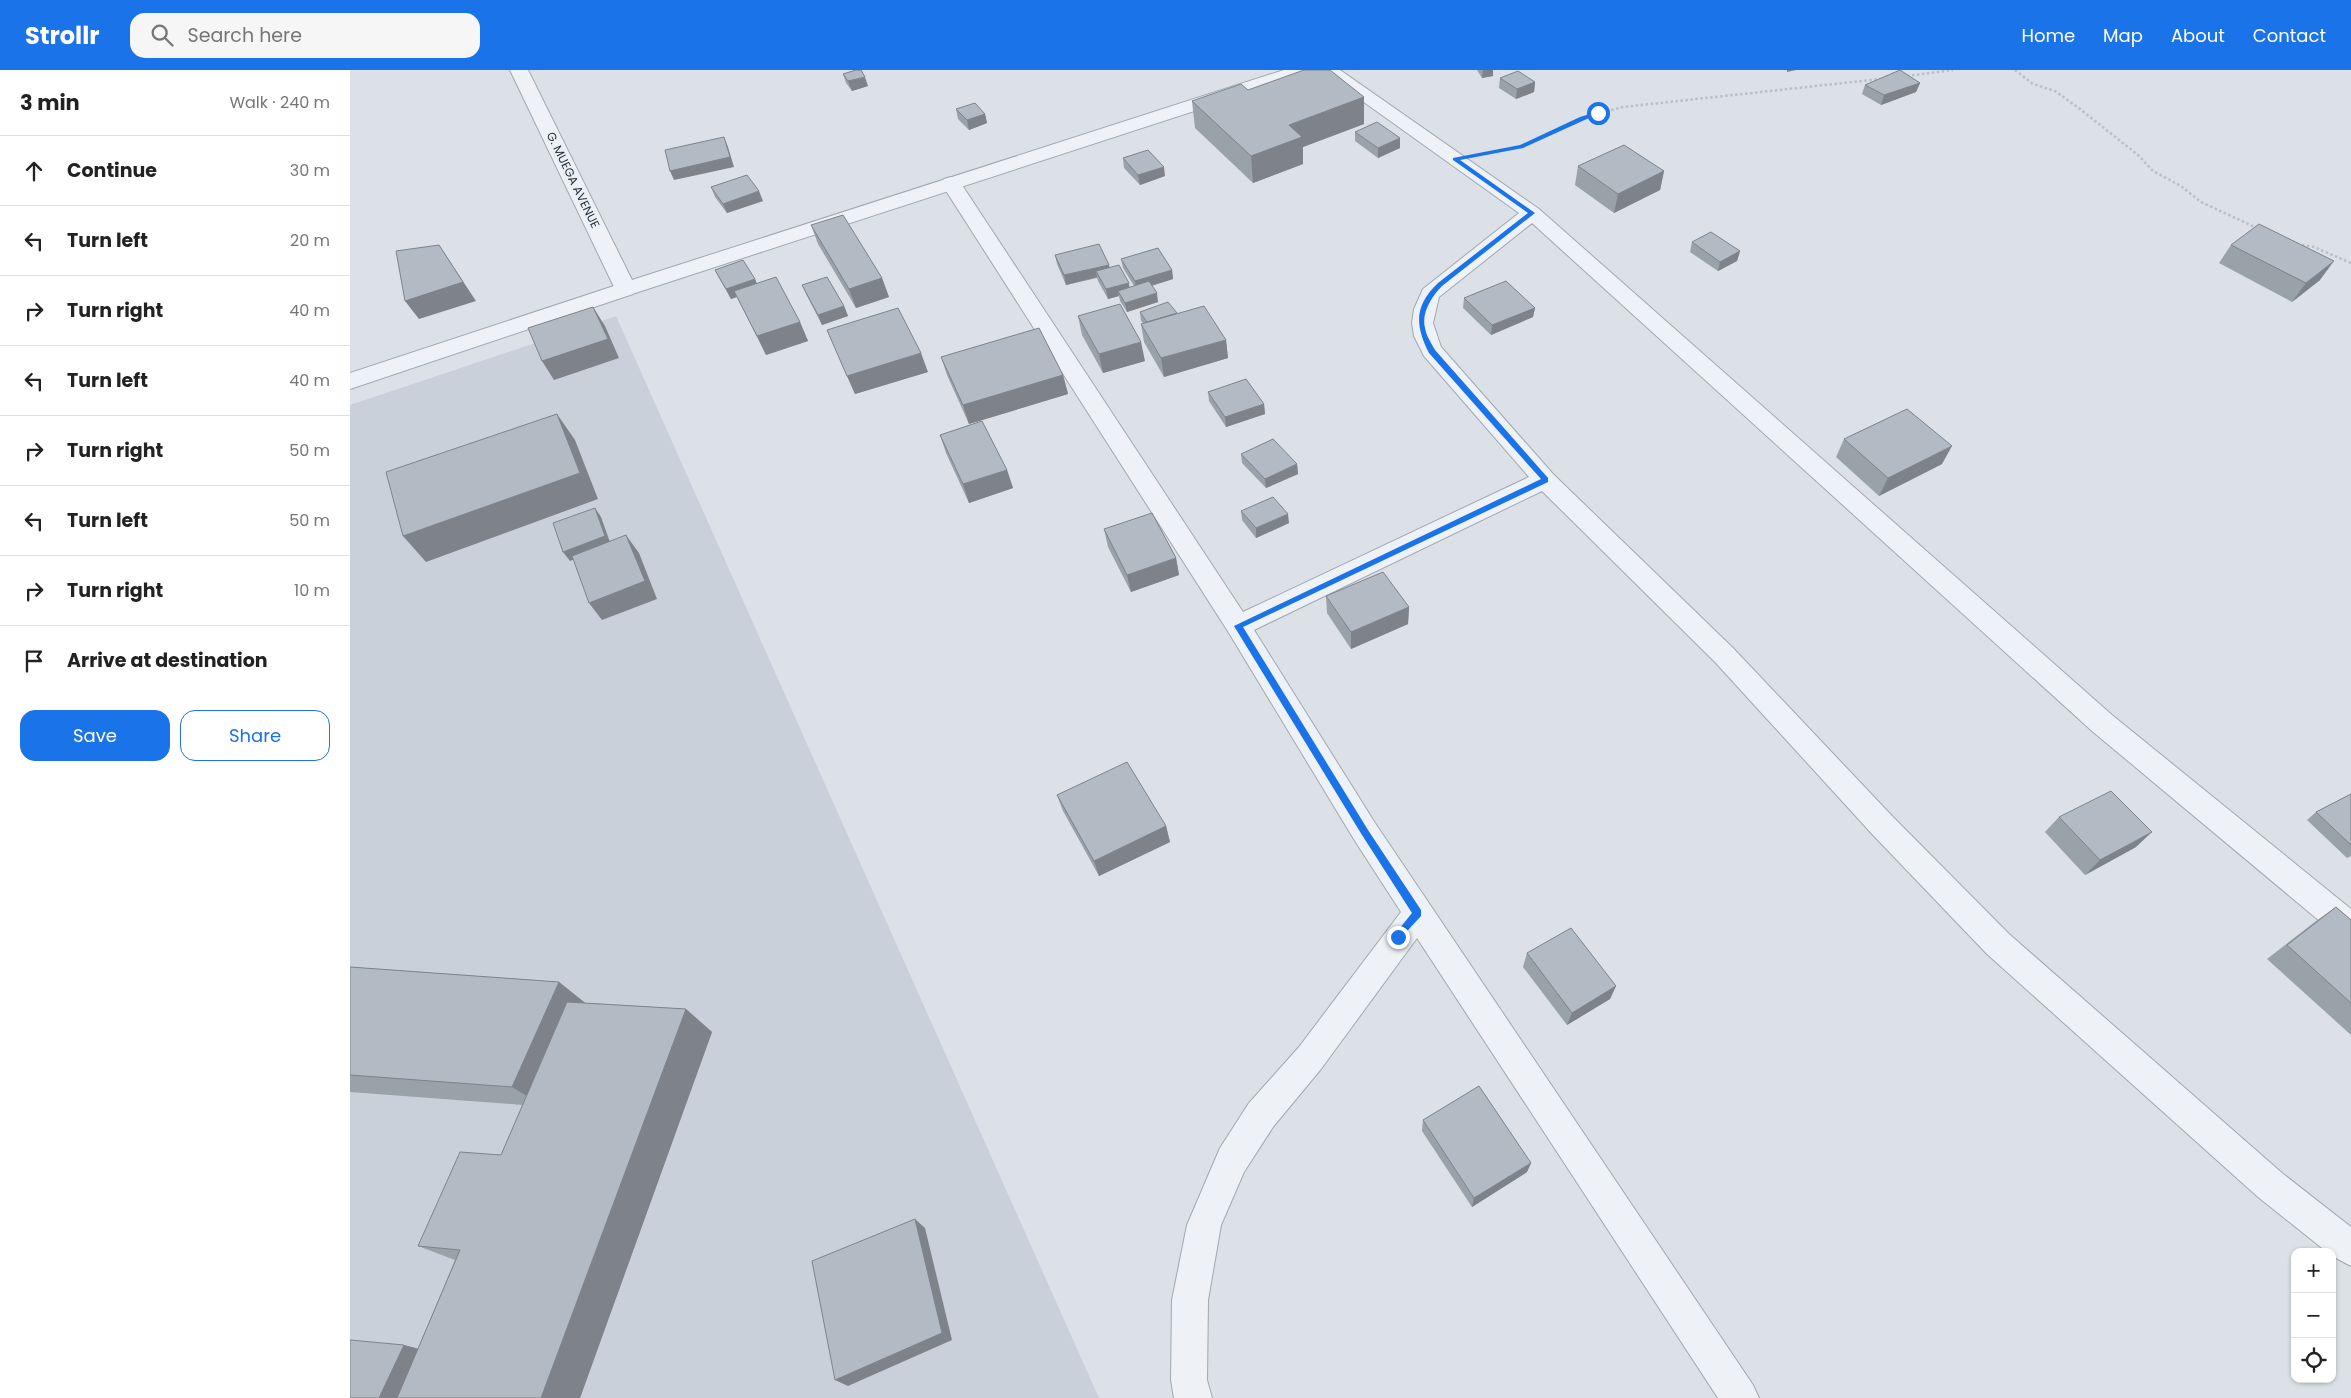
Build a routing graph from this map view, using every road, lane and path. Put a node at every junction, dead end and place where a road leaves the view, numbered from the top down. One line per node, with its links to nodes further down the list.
1 (519, 70): 14 (street, G. MUEGA AVENUE)
2 (1302, 70): 9 (street)
3 (1328, 70): 8 (street)
4 (1953, 70): 6 (path)
5 (2015, 70): 11 (path)
6 (1904, 76)
7 (1885, 79): 8 (path)
8 (1455, 159): 10 (street)
9 (951, 183): 14 (street); 17 (street)
10 (1532, 213): 16 (street); 19 (street)
11 (2264, 231)
12 (2290, 243): 13 (path)
13 (2351, 262)
14 (626, 290): 15 (street)
15 (350, 381)
16 (1545, 480): 17 (street); 20 (street)
17 (1238, 626): 18 (street)
18 (1418, 913): 21 (street); 22 (street)
19 (2351, 928)
20 (2351, 1250)
21 (1193, 1398)
22 (1740, 1398)

